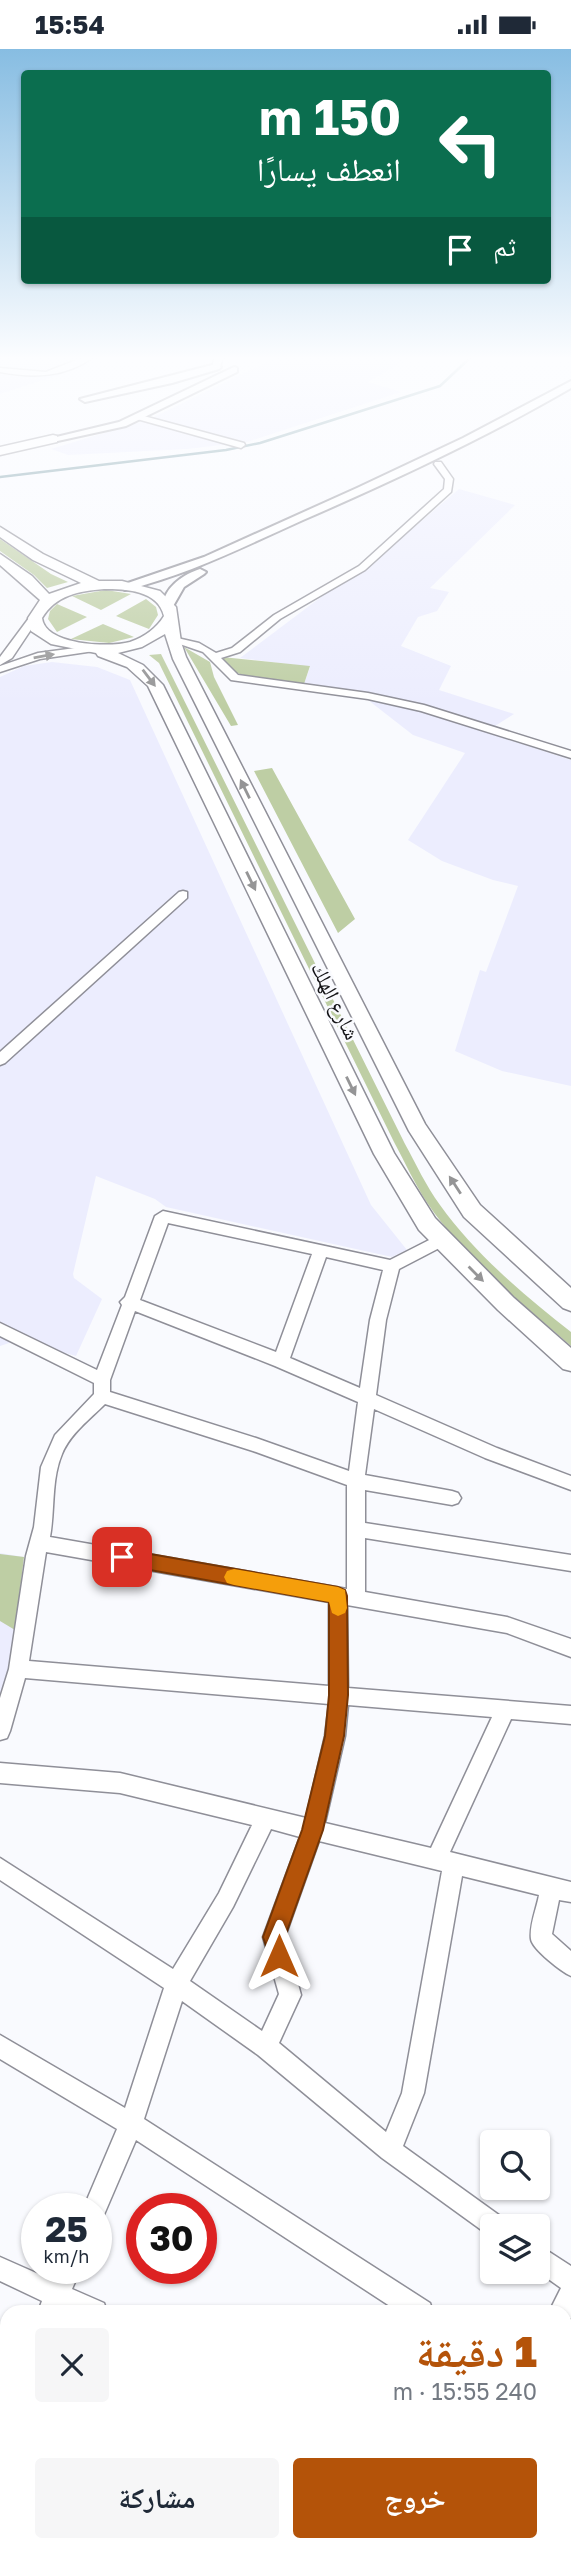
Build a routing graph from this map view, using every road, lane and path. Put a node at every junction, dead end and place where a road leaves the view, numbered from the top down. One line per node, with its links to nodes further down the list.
1 (399, 474): 7 (main road)
2 (417, 474): 9 (main road)
3 (445, 474): 13 (street)
4 (0, 531): 6 (highway)
5 (0, 558): 8 (highway)
6 (96, 585): 7 (highway); 8 (highway)
7 (125, 586): 9 (highway)
8 (48, 600): 10 (highway)
9 (169, 610): 11 (highway, شارع الهلك); 12 (highway)
10 (35, 616): 12 (highway, شارع الهلك); 14 (street)
11 (173, 640): 13 (street); 23 (highway, شارع الهلك, one-way to 11)
12 (90, 649): 15 (street, one-way to 12); 19 (highway, شارع الهلك, one-way to 19)
13 (215, 657): 16 (street)
14 (0, 662)
15 (0, 669)
16 (571, 755)
17 (183, 895): 18 (street)
18 (0, 1060)
19 (442, 1240): 21 (street); 26 (highway, شارع الهلك, one-way to 26)
20 (321, 1251): 21 (street); 22 (street); 25 (street)
21 (392, 1266): 28 (street)
22 (128, 1302): 25 (street); 27 (street)
23 (571, 1302)
24 (0, 1329): 27 (street)
25 (281, 1361): 28 (street)
26 (571, 1362)
27 (102, 1388): 29 (street); 33 (street)
28 (365, 1400): 29 (street); 30 (street)
29 (356, 1481): 31 (street); 32 (street)
30 (571, 1483)
31 (452, 1498)
32 (356, 1529): 34 (street); 35 (street)
33 (41, 1543): 35 (street); 37 (street)
34 (571, 1563)
35 (347, 1597): 36 (street); 38 (street)
36 (571, 1648)
37 (18, 1669): 38 (street); 41 (street)
38 (339, 1695): 39 (street); 44 (street)
39 (506, 1709): 40 (street); 45 (street)
40 (571, 1715)
41 (0, 1731)
42 (0, 1773): 43 (street)
43 (266, 1818): 44 (street); 49 (street)
44 (313, 1830): 45 (street); 50 (street)
45 (445, 1861): 47 (street); 53 (street)
46 (0, 1868): 49 (street)
47 (561, 1889): 48 (street)
48 (571, 1965)
49 (177, 1983): 50 (street); 52 (street)
50 (266, 2047): 53 (street)
51 (2, 2052): 52 (street)
52 (131, 2124): 54 (street); 61 (street)
53 (390, 2150): 55 (street)
54 (101, 2193)
55 (480, 2215)
56 (550, 2266): 58 (street)
57 (0, 2269): 60 (street)
58 (571, 2281)
59 (62, 2284): 60 (street)
60 (54, 2302)
61 (410, 2305)

